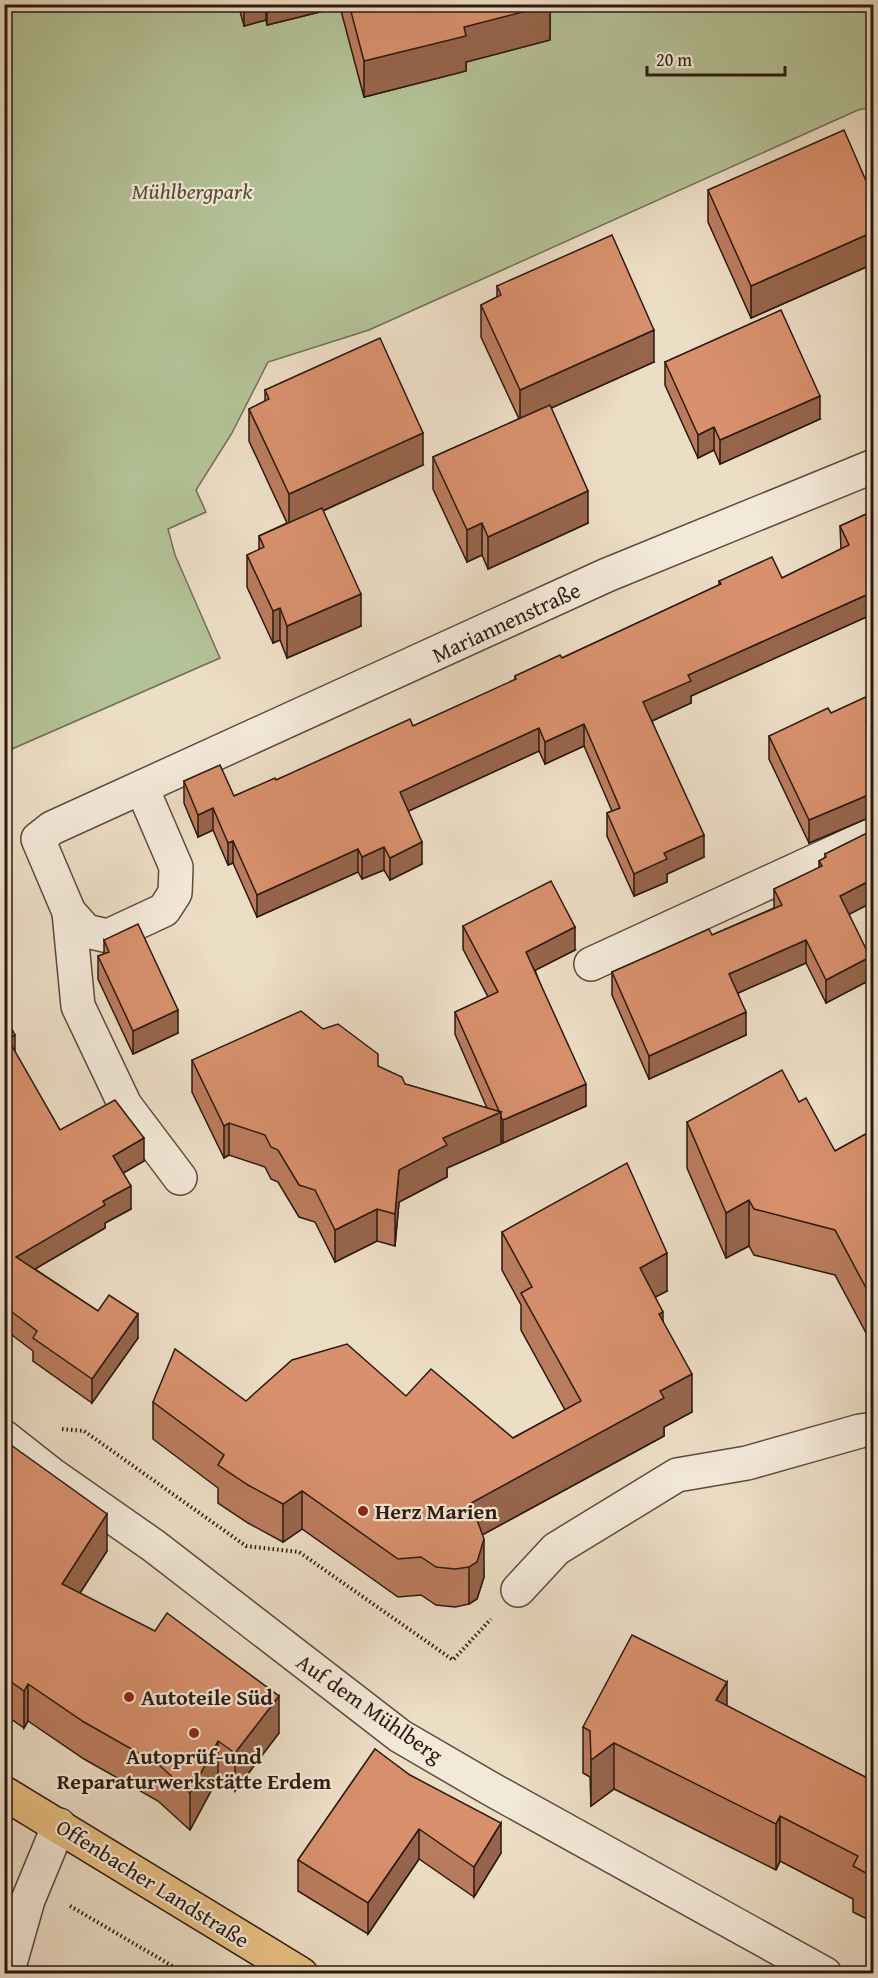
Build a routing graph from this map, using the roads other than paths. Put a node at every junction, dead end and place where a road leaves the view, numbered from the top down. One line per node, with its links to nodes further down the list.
1 (873, 466): 2 (street, Mariannenstraße)
2 (142, 788): 4 (street, Mariannenstraße); 4 (street, Mariannenstraße)
3 (873, 834): 5 (street)
4 (69, 912): 6 (street)
5 (591, 964)
6 (180, 1178)
7 (873, 1429): 9 (street)
8 (4, 1437): 14 (street, Auf dem Mühlberg)
9 (518, 1590)
10 (4, 1793): 11 (main road, Offenbacher Landstraße)
11 (59, 1825): 12 (street); 13 (main road, Offenbacher Landstraße)
12 (7, 1974)
13 (301, 1974)
14 (825, 1974)

